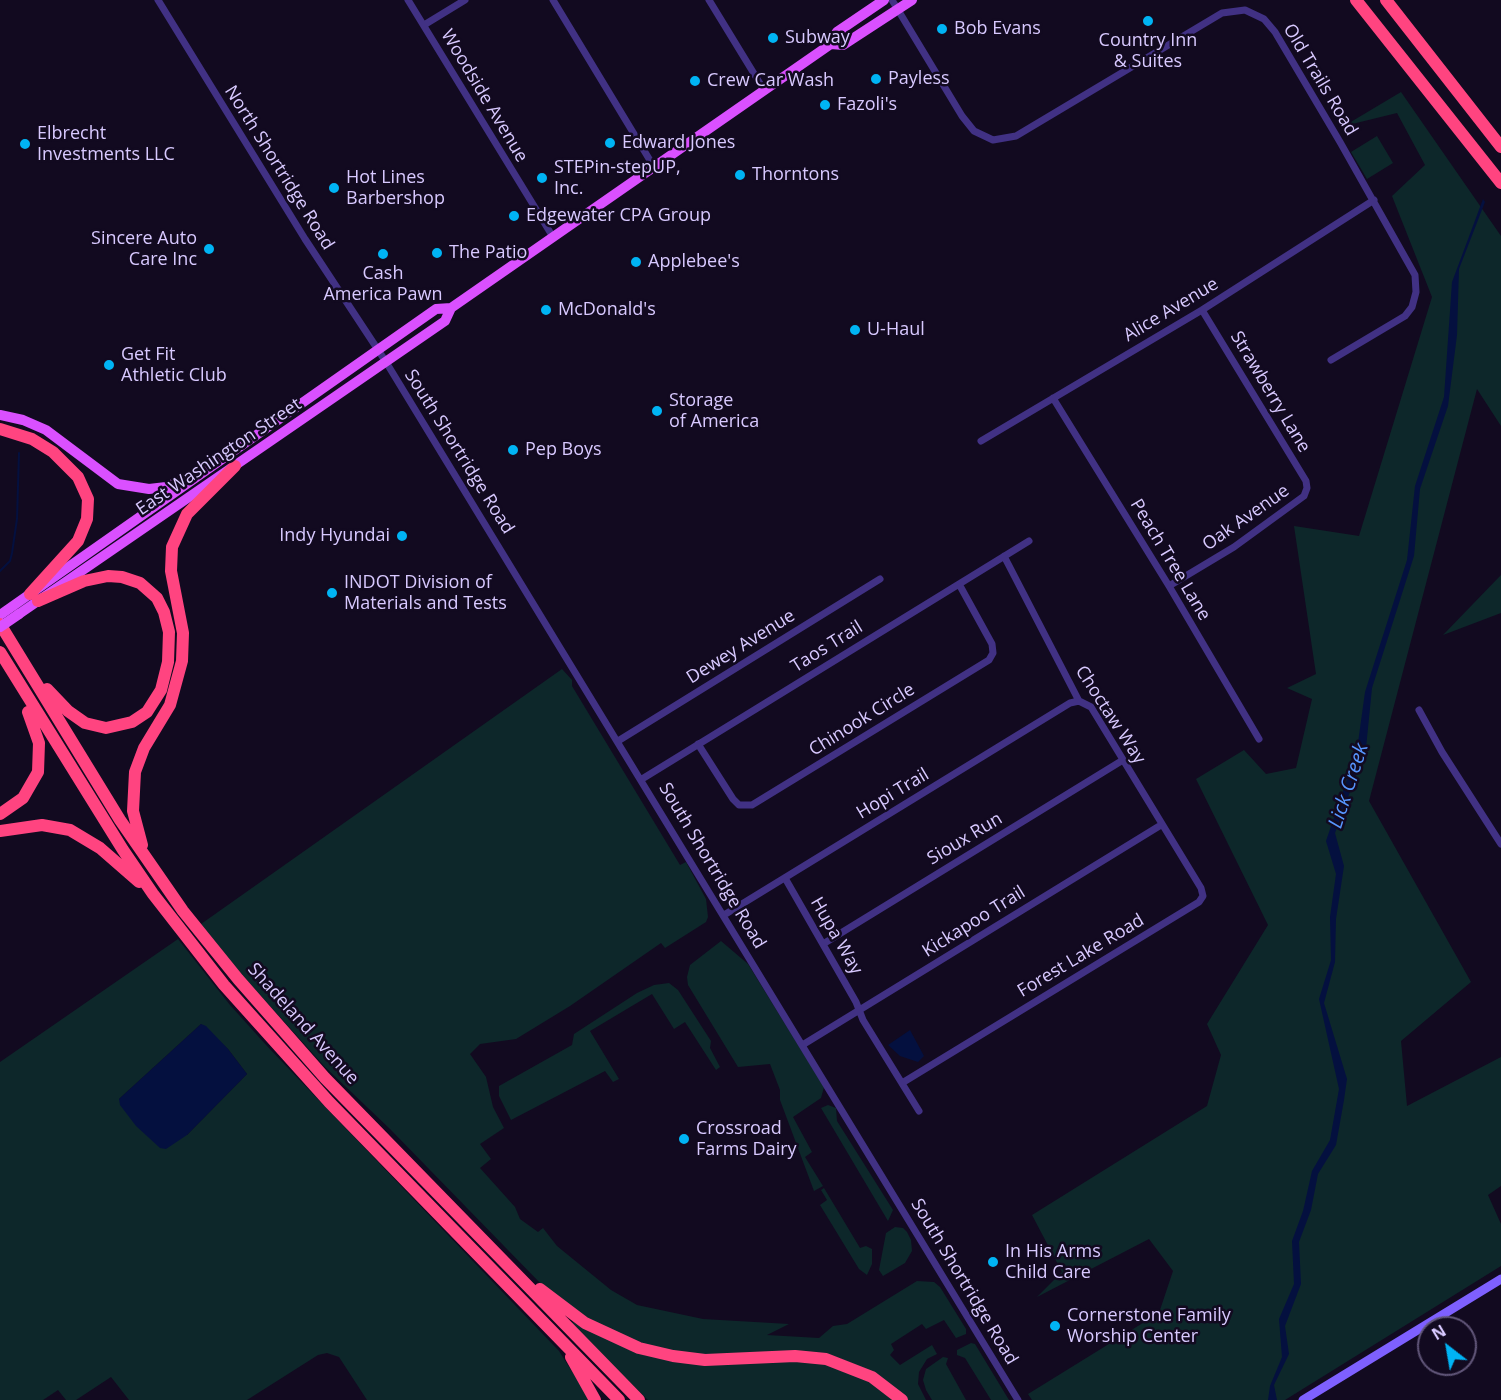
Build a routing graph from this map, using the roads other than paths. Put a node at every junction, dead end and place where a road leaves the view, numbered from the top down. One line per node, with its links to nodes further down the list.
1 (158, 0): 19 (street, North Shortridge Road)
2 (408, 0): 10 (street, Woodside Avenue)
3 (465, 0): 10 (street)
4 (553, 0): 13 (street)
5 (709, 0): 11 (street)
6 (912, 0): 9 (main road, East Washington Street)
7 (1356, 0): 14 (highway)
8 (1386, 0): 12 (highway)
9 (892, 2): 11 (main road, East Washington Street); 15 (street, Old Trails Road)
10 (424, 25): 16 (street, Woodside Avenue)
11 (764, 90): 13 (main road, East Washington Street)
12 (1501, 147)
13 (654, 167): 16 (main road, East Washington Street)
14 (1501, 183)
15 (1374, 201): 18 (street, Alice Avenue); 20 (street, Old Trails Road)
16 (553, 237): 17 (main road, East Washington Street)
17 (451, 308): 19 (main road, East Washington Street); 21 (main road, East Washington Street)
18 (1202, 310): 22 (street, Alice Avenue); 28 (street, Strawberry Lane)
19 (379, 350): 21 (street, South Shortridge Road); 27 (main road, East Washington Street)
20 (1331, 360)
21 (386, 362): 26 (main road, East Washington Street); 44 (street, South Shortridge Road)
22 (1053, 398): 25 (street, Alice Avenue); 33 (street, Peach Tree Lane)
23 (0, 415): 27 (main road)
24 (0, 429): 34 (highway)
25 (981, 441)
26 (235, 466): 34 (main road, East Washington Street); 52 (highway)
27 (202, 472): 34 (main road, East Washington Street)
28 (1306, 490): 33 (street, Oak Avenue)
29 (1029, 541): 30 (street, Taos Trail)
30 (1004, 556): 32 (street, Taos Trail); 41 (street, Choctaw Way)
31 (880, 579): 44 (street, Dewey Avenue)
32 (959, 584): 45 (street, Taos Trail); 45 (street, Chinook Circle)
33 (1169, 586): 43 (street, Peach Tree Lane)
34 (34, 598): 35 (main road, East Washington Street); 39 (highway)
35 (16, 610): 36 (main road, East Washington Street); 37 (main road, East Washington Street, bridge)
36 (0, 615)
37 (0, 626): 39 (highway, Shadeland Avenue)
38 (0, 652): 40 (highway, Shadeland Avenue)
39 (19, 654): 52 (highway, Shadeland Avenue)
40 (10, 669): 48 (highway); 54 (highway, Shadeland Avenue)
41 (1079, 701): 46 (street, Choctaw Way); 53 (street, Hopi Trail)
42 (1419, 710): 51 (street)
43 (1259, 739)
44 (618, 741): 47 (street, South Shortridge Road)
45 (698, 744): 47 (street, Taos Trail)
46 (1123, 760): 49 (street, Choctaw Way); 56 (street, Sioux Run)
47 (642, 779): 55 (street, South Shortridge Road)
48 (0, 814)
49 (1161, 825): 57 (street, Kickapoo Trail); 59 (street, Forest Lake Road)
50 (0, 831): 54 (highway)
51 (1501, 844)
52 (150, 866): 61 (highway, Shadeland Avenue)
53 (784, 878): 55 (street, Hopi Trail); 56 (street, Hupa Way)
54 (153, 894): 63 (highway, Shadeland Avenue)
55 (724, 915): 58 (street, South Shortridge Road)
56 (823, 944): 57 (street, Hupa Way)
57 (859, 1010): 58 (street, Kickapoo Trail); 59 (street)
58 (804, 1044): 68 (street, South Shortridge Road)
59 (902, 1083): 60 (street)
60 (919, 1111)
61 (506, 1264): 66 (highway, Shadeland Avenue); 67 (highway)
62 (1501, 1279): 69 (street)
63 (565, 1346): 64 (highway); 65 (highway, Shadeland Avenue)
64 (595, 1400)
65 (619, 1400)
66 (639, 1400)
67 (902, 1400)
68 (1018, 1400)
69 (1303, 1400)

